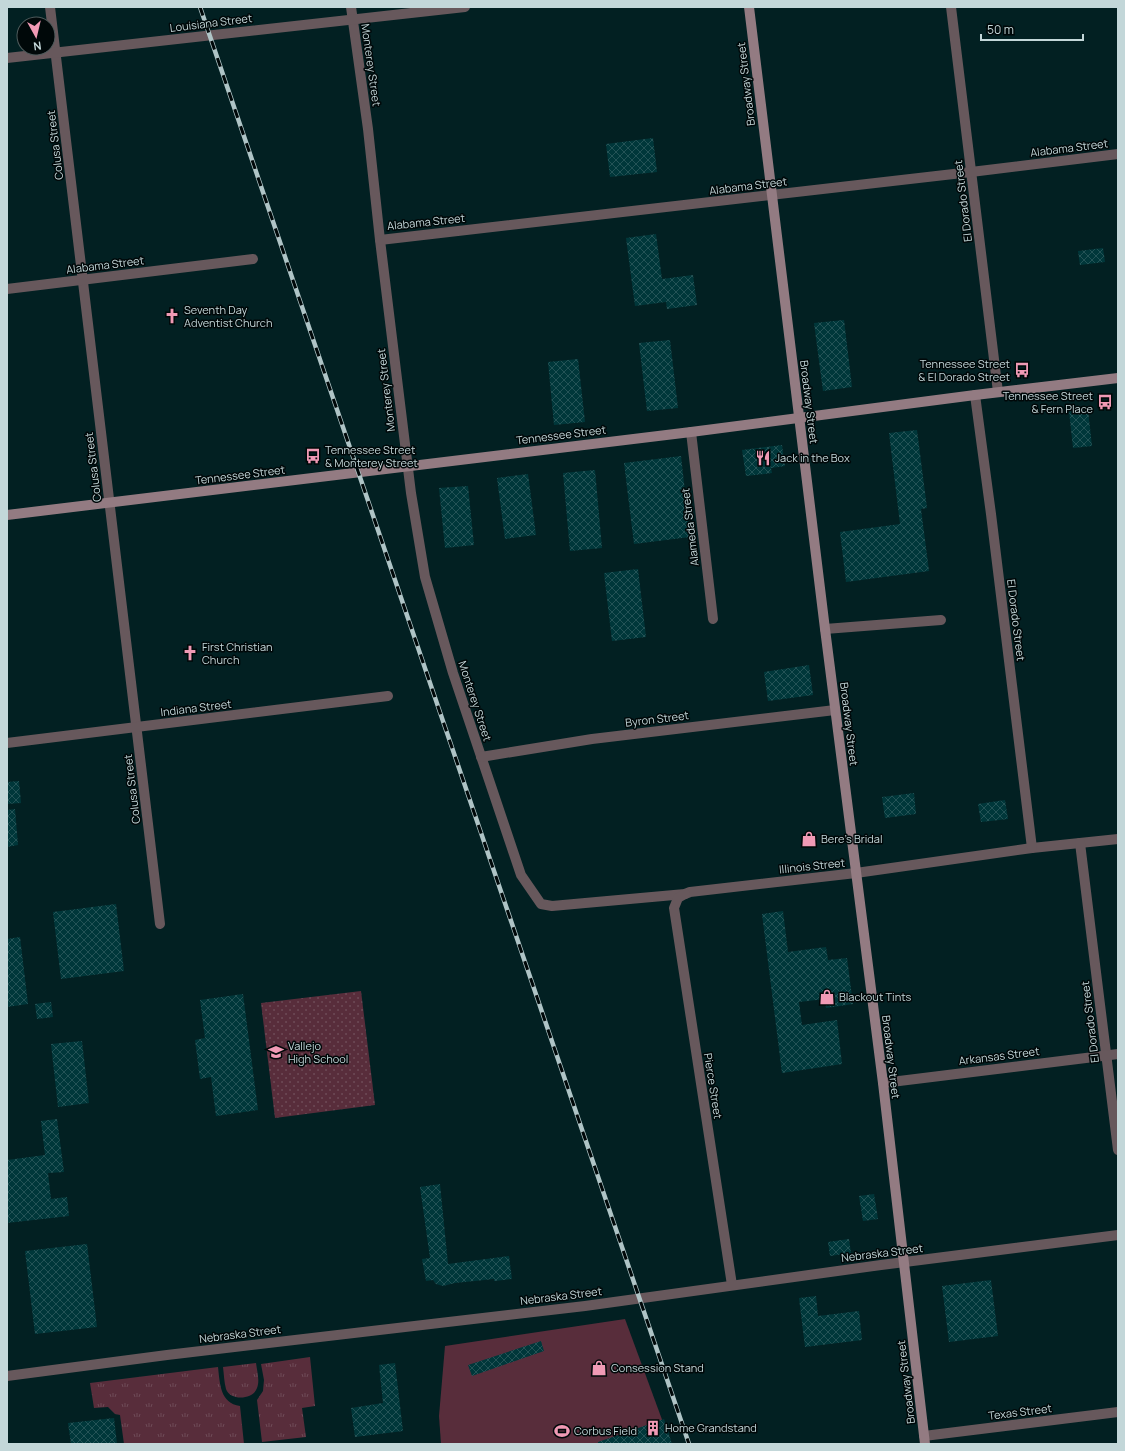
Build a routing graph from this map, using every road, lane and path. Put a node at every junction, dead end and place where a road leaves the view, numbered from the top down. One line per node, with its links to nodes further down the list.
1 (351, 7): 5 (street, Monterey Street)
2 (465, 7): 5 (street, Louisiana Street)
3 (749, 7): 11 (main road, Broadway Street)
4 (951, 7): 10 (street, El Dorado Street)
5 (353, 19): 6 (street, Louisiana Street); 12 (street, Monterey Street)
6 (56, 52): 14 (street, Colusa Street)
7 (23, 56): 8 (street, Louisiana Street)
8 (7, 58)
9 (1118, 154): 10 (street, Alabama Street)
10 (971, 172): 11 (street, Alabama Street); 17 (street, El Dorado Street)
11 (772, 195): 12 (street, Alabama Street); 19 (main road, Broadway Street)
12 (380, 240): 21 (street, Monterey Street)
13 (253, 259): 14 (street, Alabama Street)
14 (83, 280): 15 (street, Alabama Street); 22 (street, Colusa Street)
15 (7, 289)
16 (1118, 378): 17 (main road, Tennessee Street)
17 (998, 392): 18 (main road, Tennessee Street)
18 (975, 395): 19 (main road, Tennessee Street); 34 (street, El Dorado Street)
19 (799, 418): 20 (main road, Tennessee Street); 26 (main road, Broadway Street)
20 (691, 432): 21 (main road, Tennessee Street); 24 (street, Alameda Street)
21 (407, 466): 22 (main road, Tennessee Street); 31 (street, Monterey Street)
22 (109, 502): 23 (main road, Tennessee Street); 29 (street, Colusa Street)
23 (7, 515)
24 (713, 620)
25 (941, 620): 26 (street)
26 (825, 629): 28 (main road, Broadway Street)
27 (388, 696): 29 (street, Indiana Street)
28 (835, 710): 31 (street, Byron Street); 35 (main road, Broadway Street)
29 (136, 727): 30 (street, Indiana Street); 38 (street, Colusa Street)
30 (7, 743)
31 (481, 757): 36 (street, Monterey Street)
32 (1118, 839): 33 (street, Illinois Street)
33 (1080, 843): 34 (street, Illinois Street); 40 (street, El Dorado Street)
34 (1032, 848): 35 (street, Illinois Street)
35 (856, 874): 37 (street, Illinois Street); 41 (main road, Broadway Street)
36 (522, 876): 37 (street, Illinois Street)
37 (685, 894): 45 (street, Pierce Street)
38 (160, 924)
39 (1118, 1054): 40 (street, Arkansas Street)
40 (1106, 1055): 41 (street, Arkansas Street); 42 (street, El Dorado Street)
41 (883, 1083): 44 (main road, Broadway Street)
42 (1118, 1150)
43 (1118, 1235): 44 (street, Nebraska Street)
44 (904, 1262): 45 (street, Nebraska Street); 48 (main road, Broadway Street)
45 (732, 1285): 46 (street, Nebraska Street)
46 (7, 1376)
47 (1118, 1412): 48 (street, Texas Street)
48 (925, 1440)

